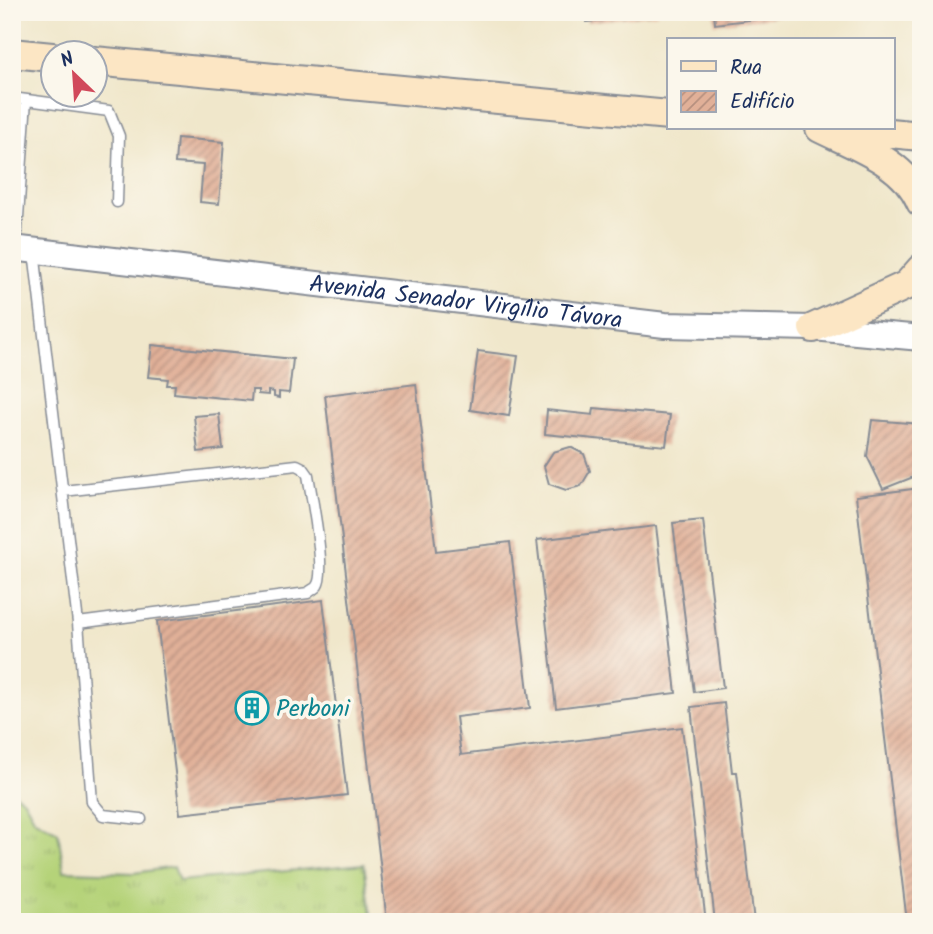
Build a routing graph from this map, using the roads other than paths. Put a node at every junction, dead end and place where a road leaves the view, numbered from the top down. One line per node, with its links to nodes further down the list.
1 (12, 53): 2 (main road)
2 (38, 56)
3 (108, 62): 6 (main road)
4 (12, 98): 5 (lane)
5 (26, 100): 10 (lane); 12 (lane)
6 (667, 115)
7 (824, 130): 11 (main road)
8 (859, 130): 9 (main road)
9 (921, 136)
10 (117, 202)
11 (921, 202)
12 (21, 249): 14 (street, Avenida Senador Virgílio Távora); 16 (lane)
13 (921, 269): 14 (main road)
14 (813, 328): 15 (street, Avenida Senador Virgílio Távora)
15 (921, 338)
16 (63, 491): 17 (lane); 17 (lane)
17 (78, 624): 18 (lane)
18 (141, 819)

